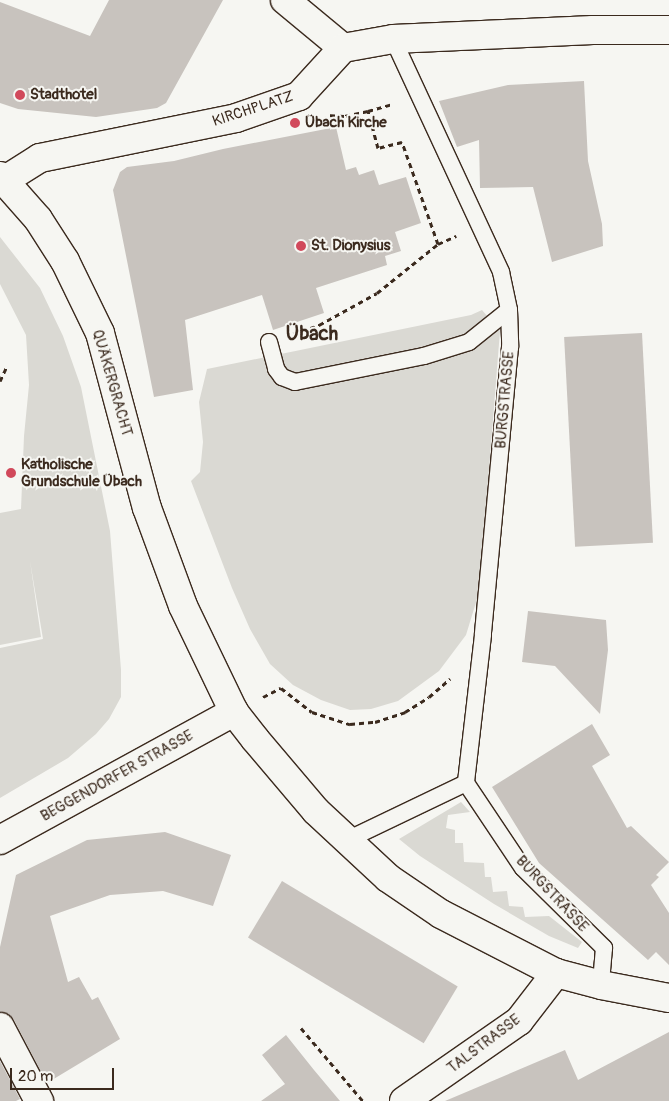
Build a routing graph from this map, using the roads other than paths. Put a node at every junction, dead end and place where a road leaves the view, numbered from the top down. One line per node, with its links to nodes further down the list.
1 (285, 0): 4 (street)
2 (669, 30): 3 (street)
3 (393, 39): 4 (street); 6 (lane, BURGSTRASSE)
4 (343, 48): 5 (street, KIRCHPLATZ)
5 (3, 178): 8 (street, QUÄKERGRACHT)
6 (508, 310): 7 (lane); 9 (lane, BURGSTRASSE)
7 (269, 342)
8 (234, 712): 10 (street, BEGGENDORFER STRASSE); 11 (street)
9 (466, 783): 11 (lane); 13 (lane, BURGSTRASSE)
10 (0, 840)
11 (347, 840): 12 (street)
12 (556, 973): 13 (street); 17 (street, TALSTRASSE)
13 (601, 985): 14 (street)
14 (669, 998)
15 (0, 1027): 16 (street)
16 (39, 1101)
17 (404, 1101)

